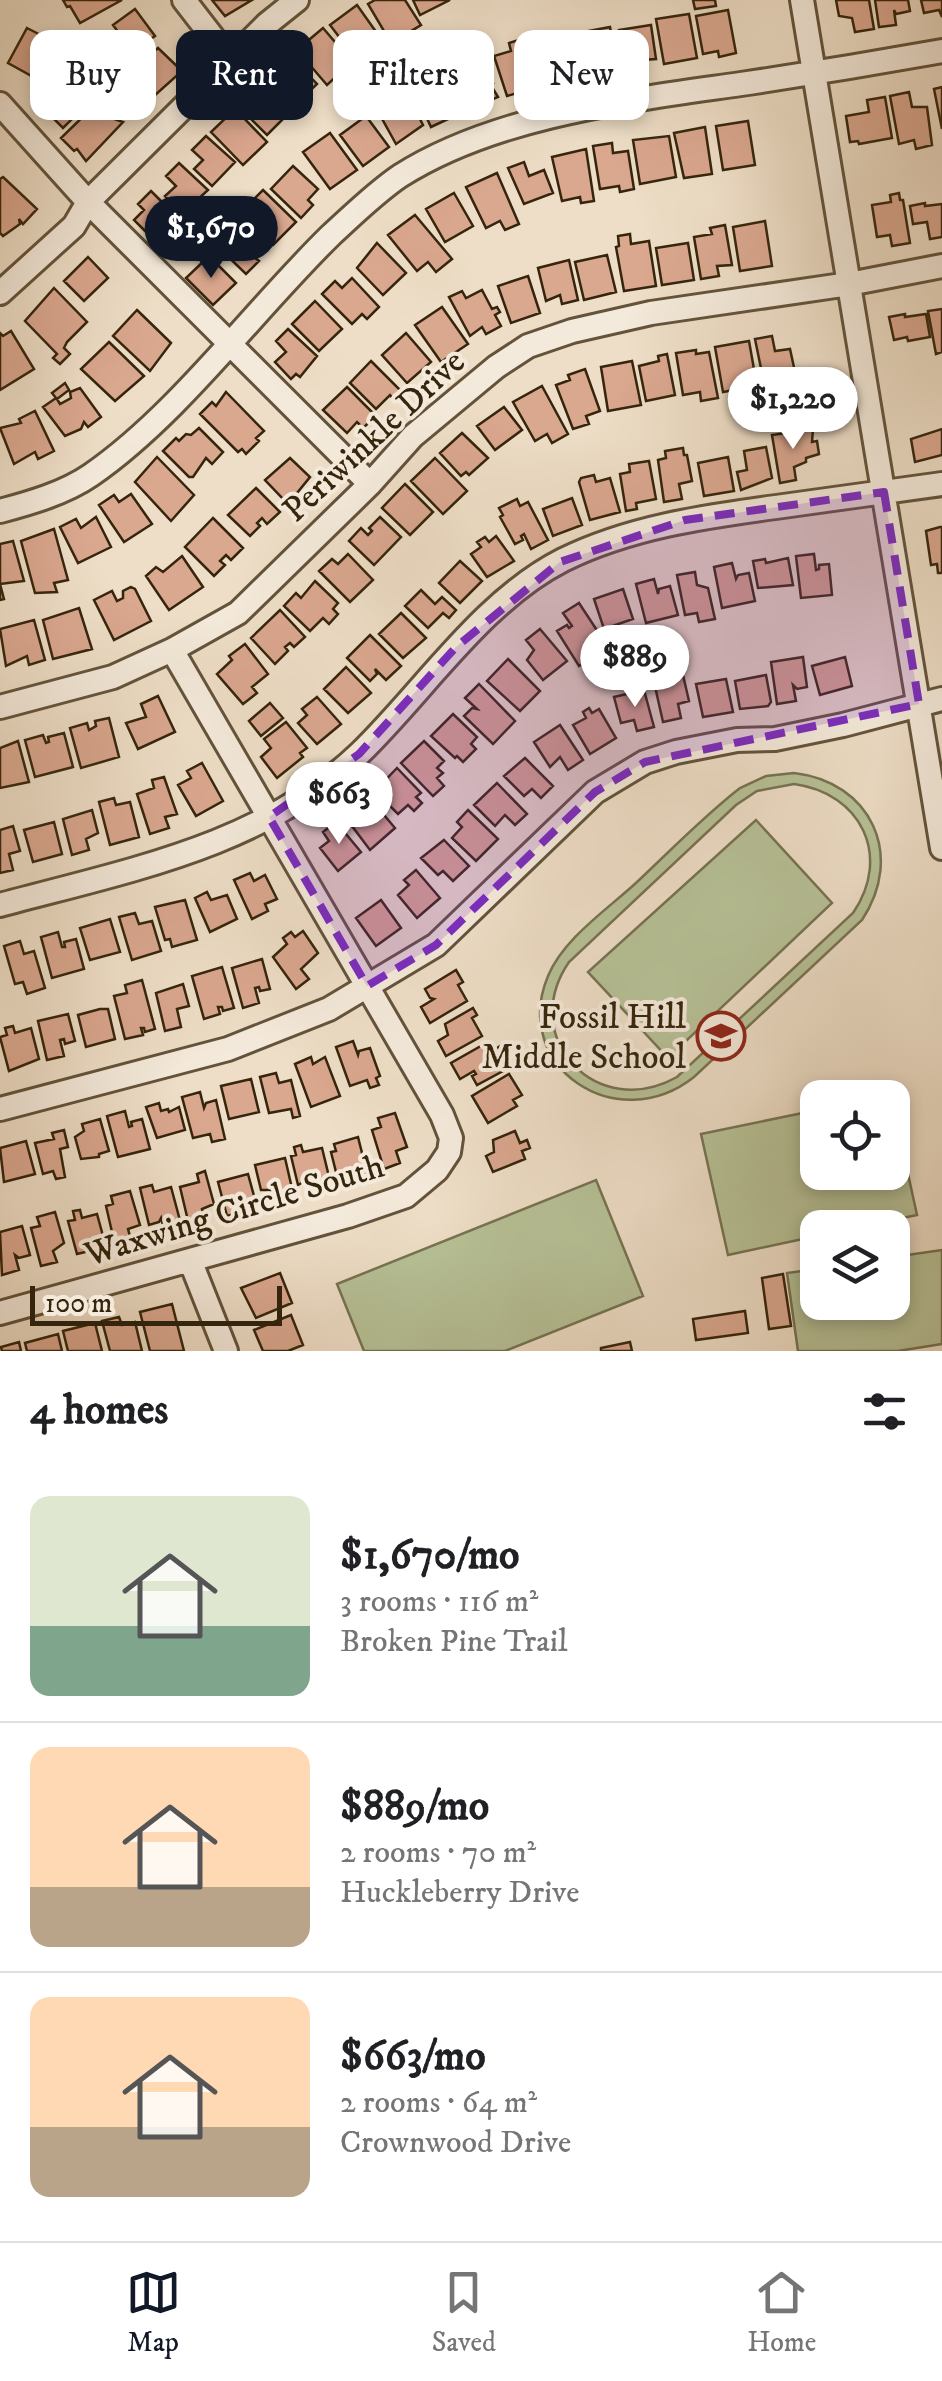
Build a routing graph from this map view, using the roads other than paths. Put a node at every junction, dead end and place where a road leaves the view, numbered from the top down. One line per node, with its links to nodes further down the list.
1 (184, 0): 4 (street)
2 (297, 0): 5 (street)
3 (802, 0): 7 (street)
4 (207, 30)
5 (261, 30)
6 (942, 51): 7 (street)
7 (814, 73): 12 (street); 14 (street)
8 (0, 104): 10 (street)
9 (176, 116): 10 (street)
10 (88, 202): 13 (street); 14 (street)
11 (942, 266): 12 (street, Periwinkle Drive)
12 (849, 284): 15 (street, Periwinkle Drive); 17 (street)
13 (0, 293)
14 (228, 342): 15 (street); 18 (street)
15 (370, 484): 19 (street, Periwinkle Drive)
16 (942, 484): 17 (street)
17 (884, 492): 20 (street); 22 (street)
18 (0, 511)
19 (172, 650): 21 (street, Periwinkle Drive); 22 (street)
20 (931, 702): 23 (street); 25 (street)
21 (0, 707)
22 (269, 818): 24 (street); 25 (street)
23 (942, 848)
24 (0, 905)
25 (367, 986): 26 (street); 27 (street, Waxwing Circle South)
26 (0, 1109)
27 (190, 1260): 28 (street, Waxwing Circle South); 29 (street)
28 (0, 1313)
29 (226, 1351)

